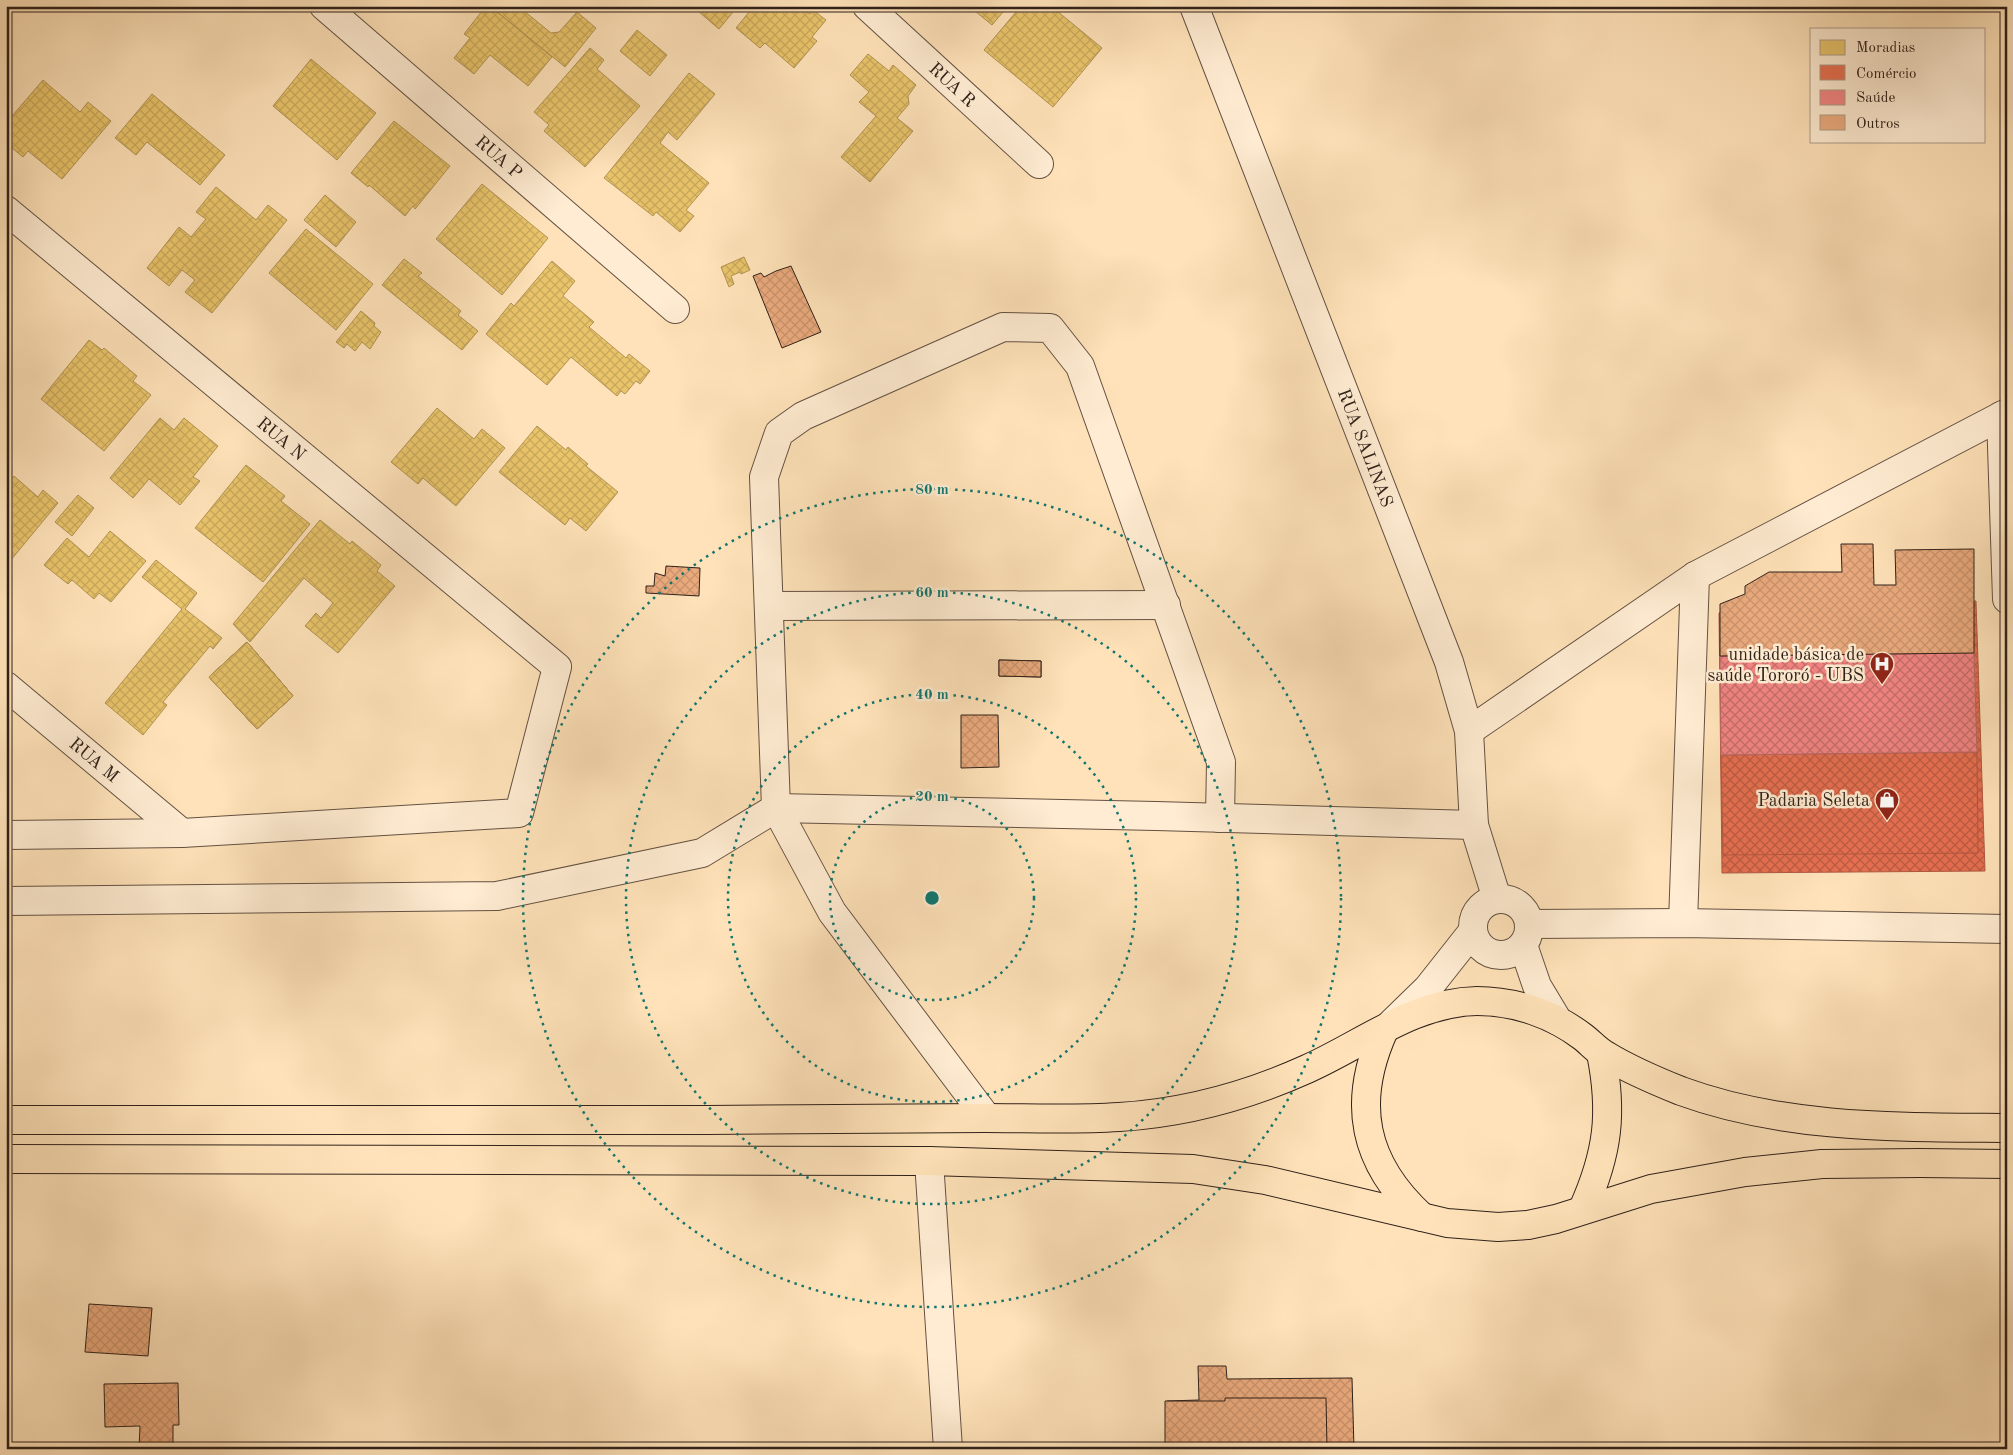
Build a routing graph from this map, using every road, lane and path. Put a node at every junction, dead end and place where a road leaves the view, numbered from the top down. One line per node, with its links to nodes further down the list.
1 (324, 6): 6 (street, RUA P)
2 (866, 6): 4 (street, RUA R)
3 (1194, 6): 13 (street, RUA SALINAS)
4 (1039, 164)
5 (6, 210): 17 (street, RUA N)
6 (675, 309)
7 (2004, 415): 8 (street); 9 (street)
8 (1695, 576): 13 (street); 21 (street)
9 (2007, 599)
10 (1166, 605): 11 (street); 11 (street); 15 (street)
11 (769, 606): 14 (street)
12 (6, 686): 17 (street, RUA M)
13 (1469, 731): 16 (street, RUA SALINAS)
14 (776, 808): 15 (street); 20 (street); 28 (street)
15 (1220, 818): 16 (street)
16 (1474, 825): 19 (street, RUA SALINAS)
17 (182, 833): 18 (street)
18 (6, 835)
19 (1497, 899): 23 (street); 24 (street)
20 (6, 901)
21 (1683, 923): 22 (street); 24 (street)
22 (2007, 929)
23 (1473, 931): 24 (street); 26 (street)
24 (1526, 934): 25 (street)
25 (1558, 1021): 26 (main road); 27 (main road)
26 (1384, 1030): 28 (main road); 35 (main road)
27 (1601, 1053): 30 (main road); 34 (main road)
28 (987, 1118): 29 (main road)
29 (6, 1120)
30 (2007, 1128)
31 (6, 1159): 32 (main road)
32 (929, 1161): 35 (main road); 36 (street)
33 (2007, 1164): 34 (main road)
34 (1583, 1209): 35 (main road)
35 (1422, 1217)
36 (948, 1449)

